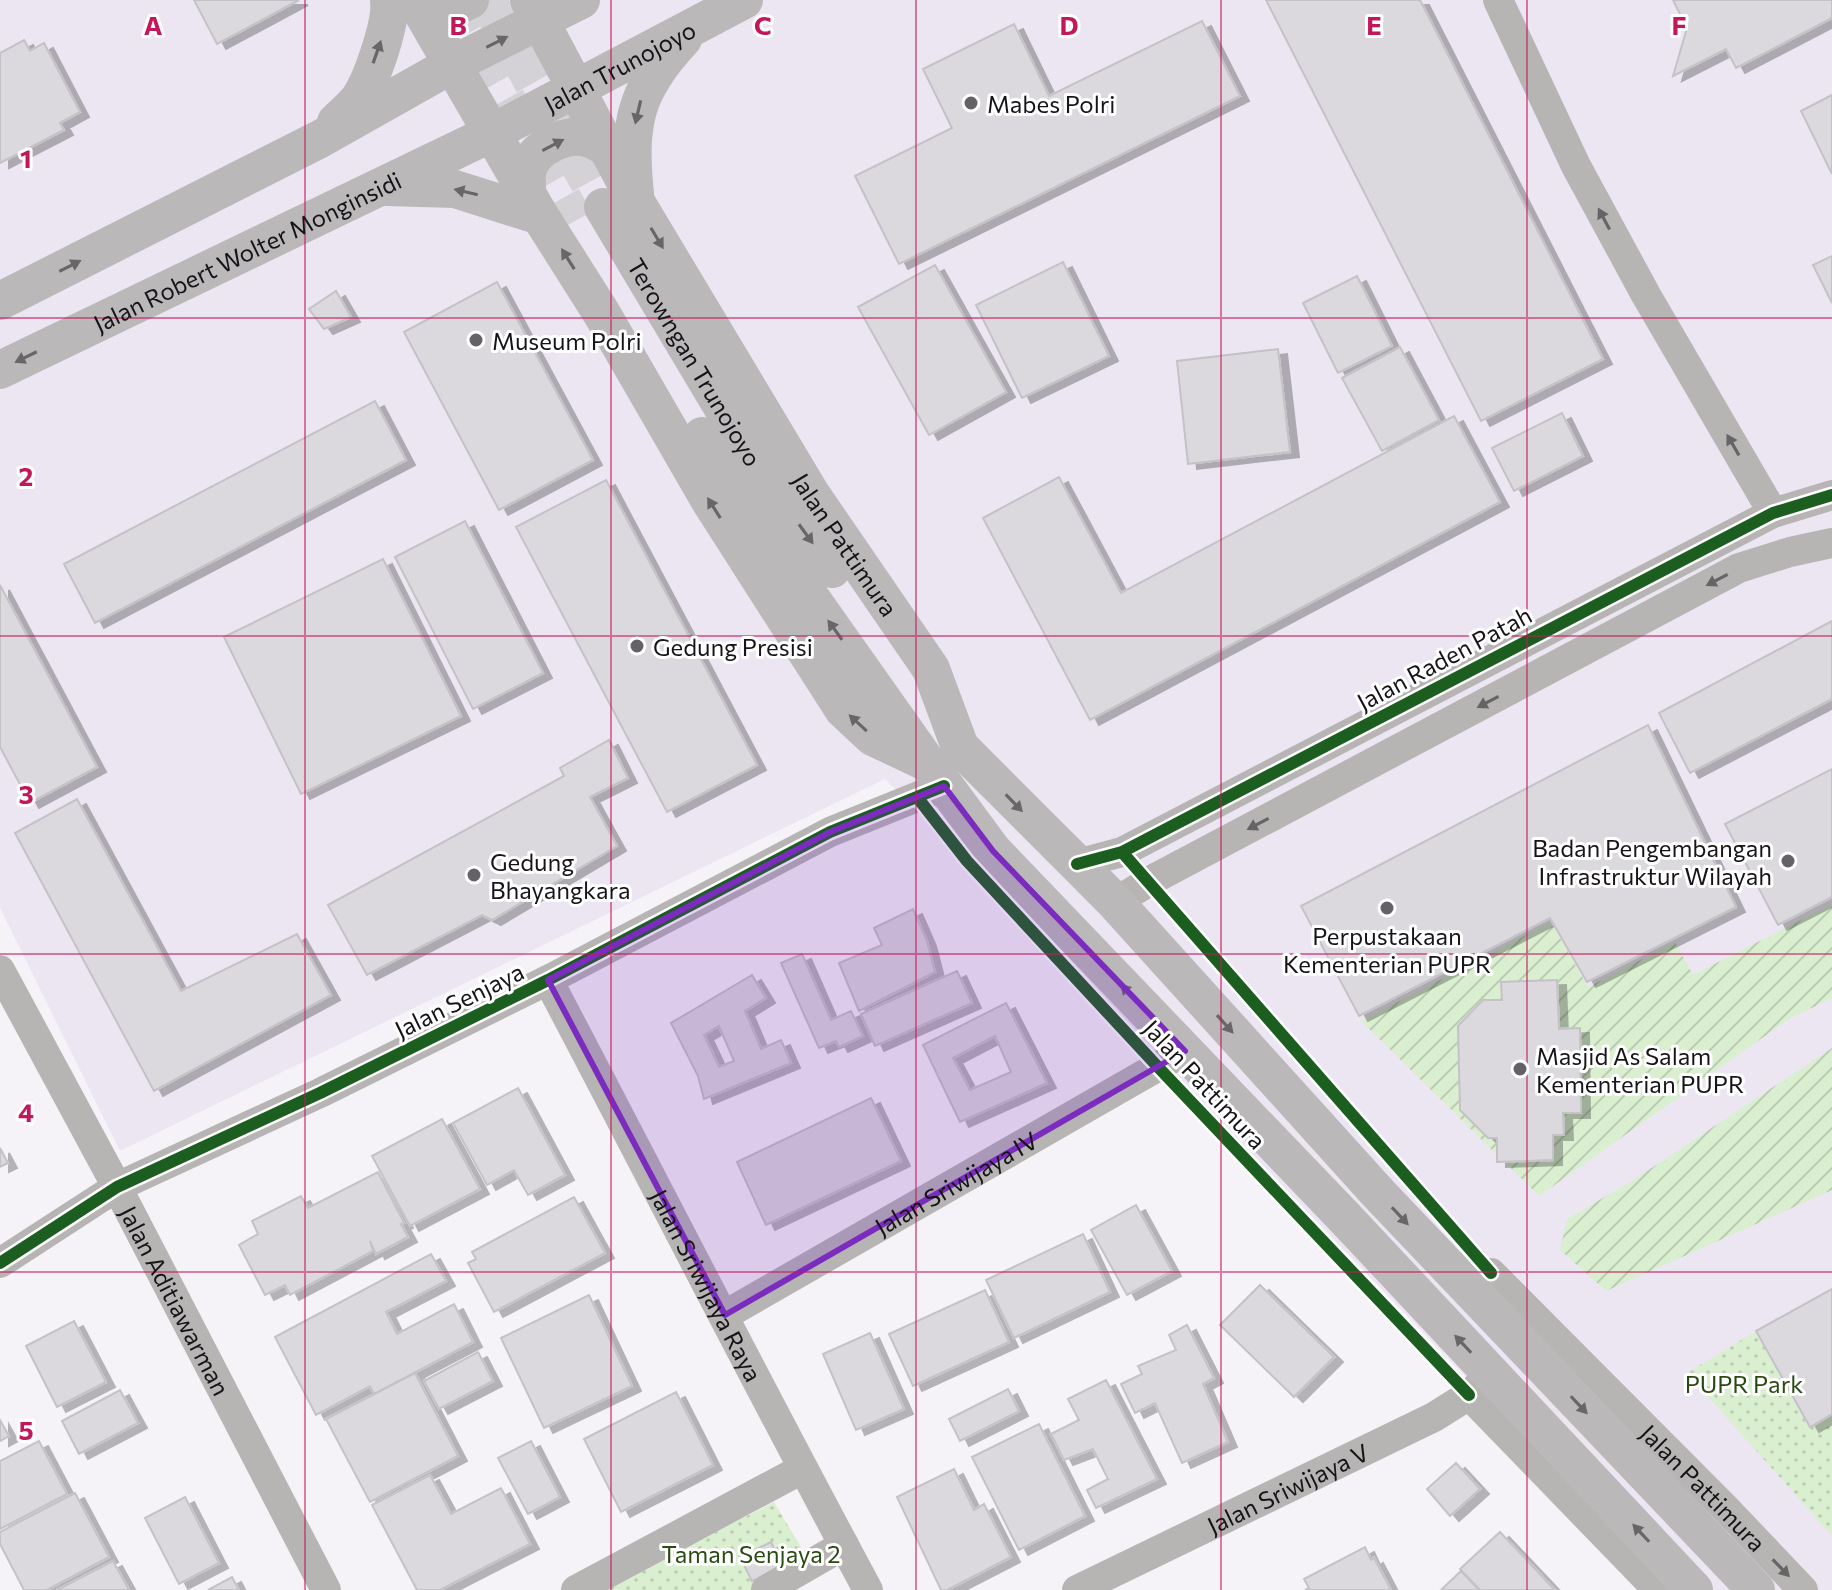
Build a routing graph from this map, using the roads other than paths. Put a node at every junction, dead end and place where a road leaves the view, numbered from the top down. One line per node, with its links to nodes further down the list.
1 (470, 0): 5 (main road)
2 (581, 0): 6 (main road)
3 (744, 0): 7 (main road, Jalan Trunojoyo)
4 (1498, 0): 18 (street, one-way to 4)
5 (407, 1): 8 (main road, Jalan Pattimura); 11 (main road, one-way to 5)
6 (534, 10): 8 (main road, one-way to 6); 9 (main road, Jalan Pattimura)
7 (696, 26): 9 (main road, Jalan Trunojoyo); 14 (main road, one-way to 14)
8 (453, 64): 10 (main road, Jalan Pattimura); 11 (main road)
9 (575, 89): 10 (main road, Jalan Trunojoyo); 12 (main road, Jalan Pattimura)
10 (494, 132): 13 (main road, Jalan Robert Wolter Monginsidi); 14 (main road, Jalan Pattimura)
11 (320, 139): 15 (main road, one-way to 11)
12 (604, 146): 14 (main road, Jalan Pattimura); 14 (main road, one-way to 12)
13 (381, 187): 14 (main road, one-way to 13); 16 (main road, Jalan Robert Wolter Monginsidi, one-way to 16)
14 (576, 207): 20 (main road, Jalan Pattimura, one-way to 20); 20 (main road, Jalan Pattimura, one-way to 14)
15 (0, 301)
16 (0, 370)
17 (1832, 495): 18 (street, Jalan Raden Patah)
18 (1773, 513): 21 (street, Jalan Raden Patah)
19 (1832, 543): 22 (street, one-way to 22)
20 (944, 765): 21 (main road, Jalan Pattimura, one-way to 21); 24 (street, Jalan Senjaya); 25 (main road, Jalan Pattimura, one-way to 20)
21 (1077, 864): 22 (main road, Jalan Pattimura)
22 (1116, 902): 40 (main road, Jalan Pattimura, one-way to 40)
23 (0, 970): 26 (street, Jalan Aditiawarman)
24 (548, 980): 26 (street, Jalan Senjaya); 29 (street, Jalan Sriwijaya Raya)
25 (1185, 1051): 29 (street, Jalan Sriwijaya IV); 30 (main road, Jalan Pattimura, one-way to 25)
26 (117, 1187): 27 (street, Jalan Senjaya); 33 (street, Jalan Aditiawarman)
27 (0, 1263)
28 (1491, 1273): 41 (street, Jalan Pattimura, one-way to 41)
29 (725, 1315): 31 (street, Jalan Sriwijaya Raya)
30 (1480, 1384): 37 (street, Jalan Sriwijaya V); 38 (street, Jalan Pattimura); 39 (main road, Jalan Pattimura, one-way to 30)
31 (802, 1469): 32 (street, Jalan Sriwijaya Raya); 34 (street)
32 (844, 1545): 35 (street); 36 (street, Jalan Sriwijaya Raya)
33 (326, 1590)
34 (576, 1590)
35 (766, 1590)
36 (868, 1590)
37 (1077, 1590)
38 (1658, 1590)
39 (1694, 1590)
40 (1756, 1590)
41 (1803, 1590)

